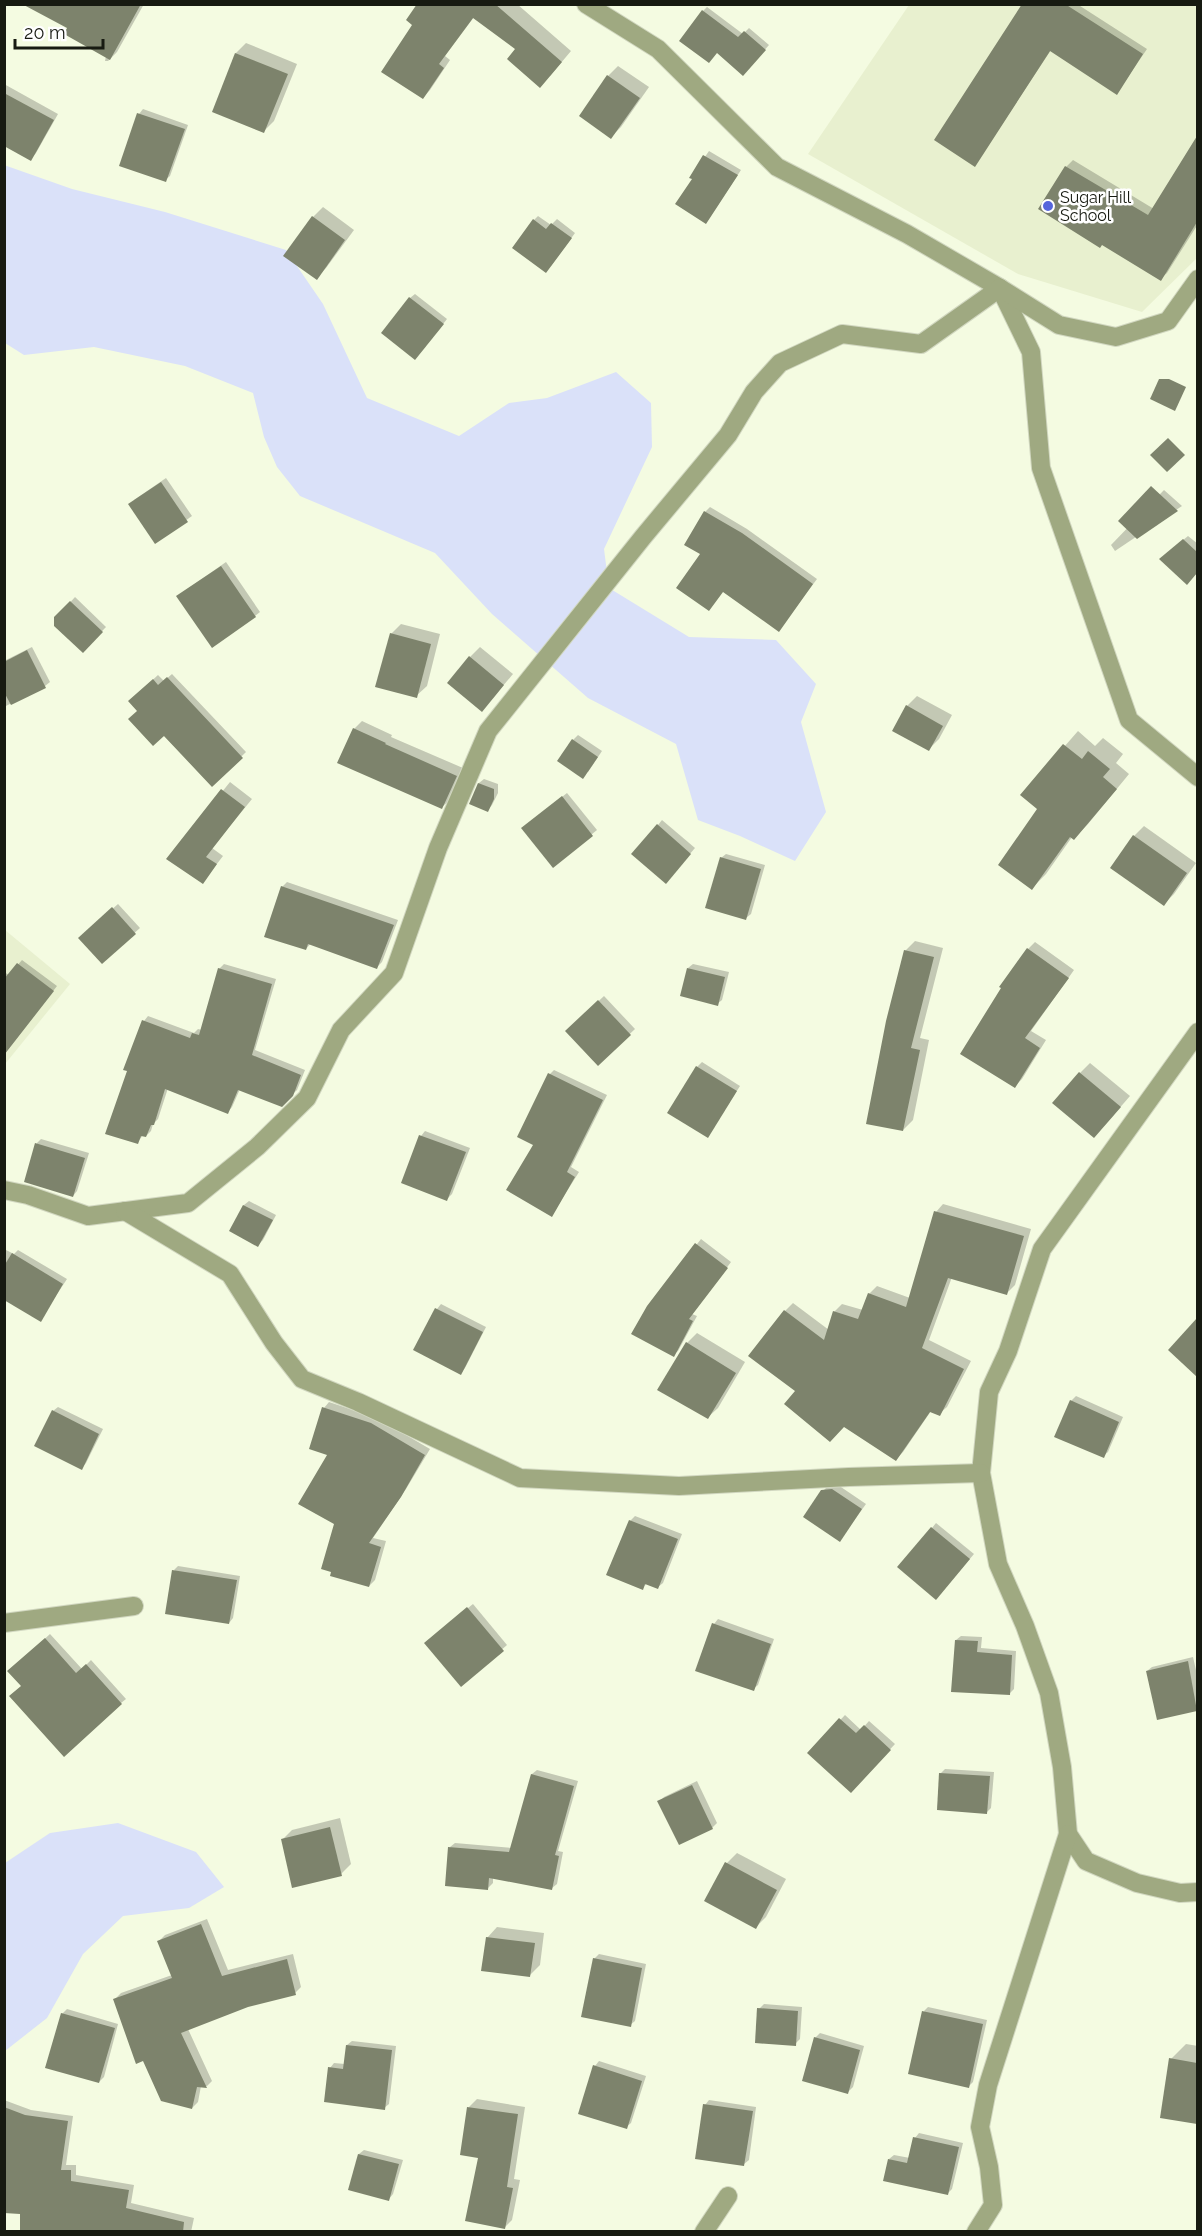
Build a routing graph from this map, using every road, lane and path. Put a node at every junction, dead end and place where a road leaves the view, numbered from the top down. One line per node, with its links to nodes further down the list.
1 (586, 4): 3 (street)
2 (1197, 279): 3 (street)
3 (1000, 288): 4 (street); 7 (street)
4 (1197, 777)
5 (1197, 1032): 8 (street)
6 (4, 1190): 7 (street)
7 (124, 1211): 8 (street)
8 (981, 1473): 11 (street)
9 (134, 1606): 10 (street)
10 (4, 1623)
11 (1068, 1834): 12 (street); 15 (street)
12 (1197, 1892)
13 (728, 2196): 14 (street)
14 (704, 2232)
15 (976, 2232)

